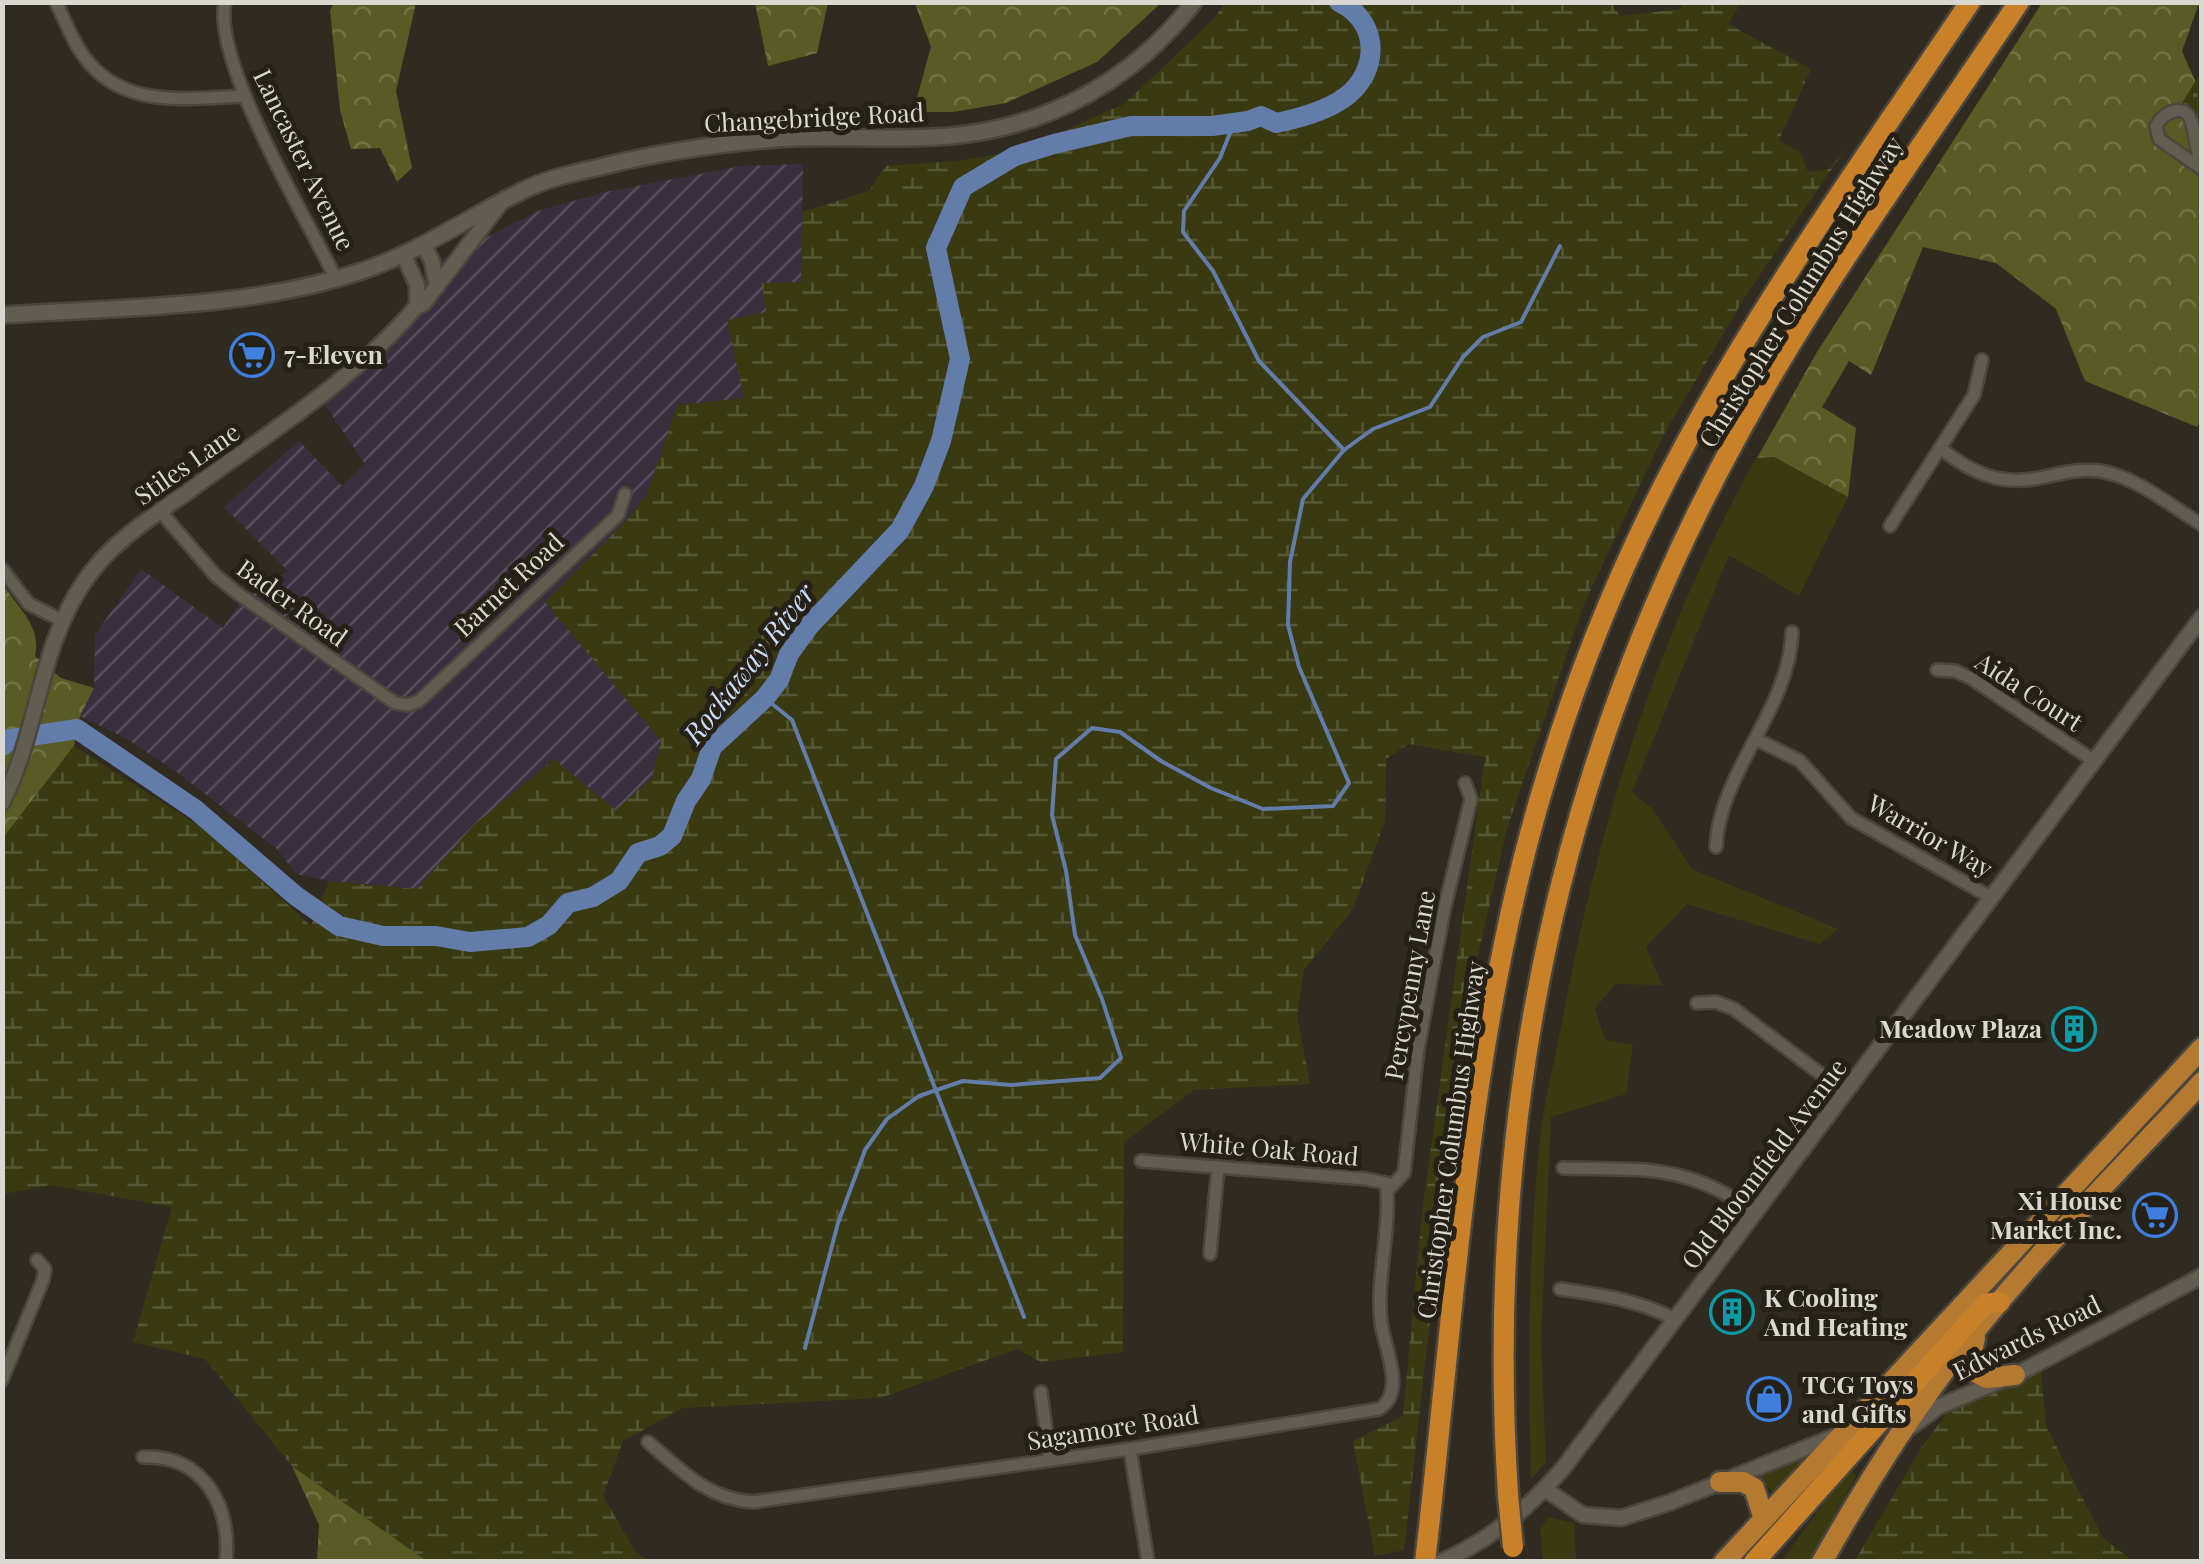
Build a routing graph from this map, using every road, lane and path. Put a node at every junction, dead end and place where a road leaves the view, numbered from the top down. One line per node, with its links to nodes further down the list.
1 (56, 2): 6 (street)
2 (225, 2): 6 (street, Lancaster Avenue)
3 (1194, 2): 8 (main road, Changebridge Road)
4 (1970, 2): 61 (highway, Christopher Columbus Highway)
5 (2019, 2): 62 (highway, Christopher Columbus Highway, bridge)
6 (245, 96): 11 (street, Lancaster Avenue)
7 (2202, 167): 7 (street)
8 (500, 204): 9 (main road, Changebridge Road); 12 (street, Stiles Lane)
9 (424, 246): 10 (main road, Changebridge Road); 12 (street)
10 (404, 256): 11 (main road, Changebridge Road); 13 (street)
11 (336, 279): 14 (main road, Changebridge Road)
12 (437, 286): 13 (street, Stiles Lane)
13 (417, 306): 18 (street, Stiles Lane)
14 (2, 316)
15 (1982, 360): 16 (street)
16 (1940, 448): 19 (street); 20 (street)
17 (625, 494): 26 (street, Barnet Road)
18 (160, 511): 23 (street, Stiles Lane); 26 (street, Bader Road)
19 (2202, 525)
20 (1890, 526)
21 (2, 569): 23 (street)
22 (2202, 617): 28 (street, Old Bloomfield Avenue)
23 (63, 621): 30 (street, Stiles Lane)
24 (1792, 632): 27 (street)
25 (1937, 670): 28 (street, Aida Court)
26 (415, 702)
27 (1756, 740): 31 (street); 32 (street, Warrior Way)
28 (2094, 762): 32 (street, Old Bloomfield Avenue)
29 (1465, 783): 40 (street, Percypenny Lane)
30 (2, 803)
31 (1716, 847)
32 (1992, 898): 36 (street, Old Bloomfield Avenue)
33 (1697, 1003): 36 (street)
34 (2202, 1048): 52 (highway)
35 (2202, 1082): 46 (highway)
36 (1846, 1093): 41 (street, Old Bloomfield Avenue)
37 (1141, 1161): 38 (street, White Oak Road)
38 (1218, 1167): 40 (street, White Oak Road); 42 (street)
39 (1562, 1168): 41 (street)
40 (1386, 1190): 54 (street, Sagamore Road)
41 (1754, 1212): 47 (street, Old Bloomfield Avenue)
42 (1210, 1254)
43 (37, 1260): 50 (street)
44 (2202, 1276): 49 (street, Edwards Road)
45 (1560, 1290): 47 (street)
46 (2000, 1302): 48 (highway); 67 (highway)
47 (1675, 1319): 59 (street, Old Bloomfield Avenue)
48 (1979, 1326): 49 (highway); 55 (highway)
49 (2015, 1374): 55 (street, Edwards Road)
50 (2, 1380)
51 (1041, 1392): 57 (street)
52 (1851, 1425): 58 (street); 60 (highway)
53 (648, 1442): 57 (street, Sagamore Road)
54 (1130, 1449): 57 (street, Sagamore Road); 64 (street)
55 (1885, 1456): 68 (highway)
56 (143, 1458): 63 (street)
57 (1050, 1460)
58 (1720, 1482): 59 (street); 60 (highway)
59 (1545, 1489): 65 (street, Old Bloomfield Avenue)
60 (1764, 1519): 66 (highway)
61 (1426, 1552)
62 (1513, 1554)
63 (226, 1562)
64 (1148, 1562)
65 (1441, 1562)
66 (1724, 1562)
67 (1754, 1562)
68 (1822, 1562)

